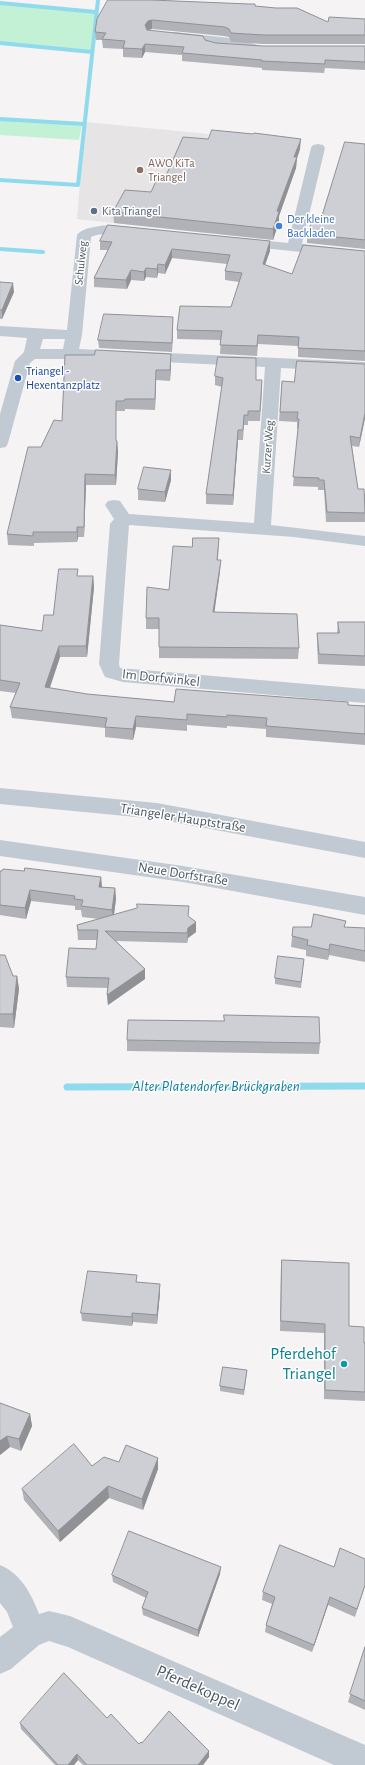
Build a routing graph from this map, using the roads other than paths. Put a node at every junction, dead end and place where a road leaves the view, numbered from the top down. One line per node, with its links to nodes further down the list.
1 (160, 35): 2 (street)
2 (258, 48)
3 (318, 148): 6 (street)
4 (145, 232): 10 (street, Schulweg)
5 (231, 241): 6 (street)
6 (294, 248): 7 (street)
7 (365, 256)
8 (0, 331): 9 (street)
9 (36, 334): 10 (street); 11 (street)
10 (74, 335): 12 (street)
11 (31, 354): 12 (street); 15 (street)
12 (70, 354): 13 (street)
13 (274, 363): 14 (street); 18 (street, Kurzer Weg)
14 (365, 366)
15 (0, 443)
16 (114, 505): 17 (street)
17 (124, 520): 18 (street); 20 (street, Im Dorfwinkel)
18 (262, 530): 19 (street)
19 (365, 541)
20 (365, 696)
21 (0, 796): 23 (street, Triangeler Hauptstraße)
22 (0, 848): 24 (street, Neue Dorfstraße)
23 (365, 850)
24 (365, 906)
25 (0, 1580): 26 (street)
26 (30, 1632): 27 (street, Pferdekoppel); 28 (street, Pferdekoppel)
27 (0, 1658)
28 (365, 1762)

